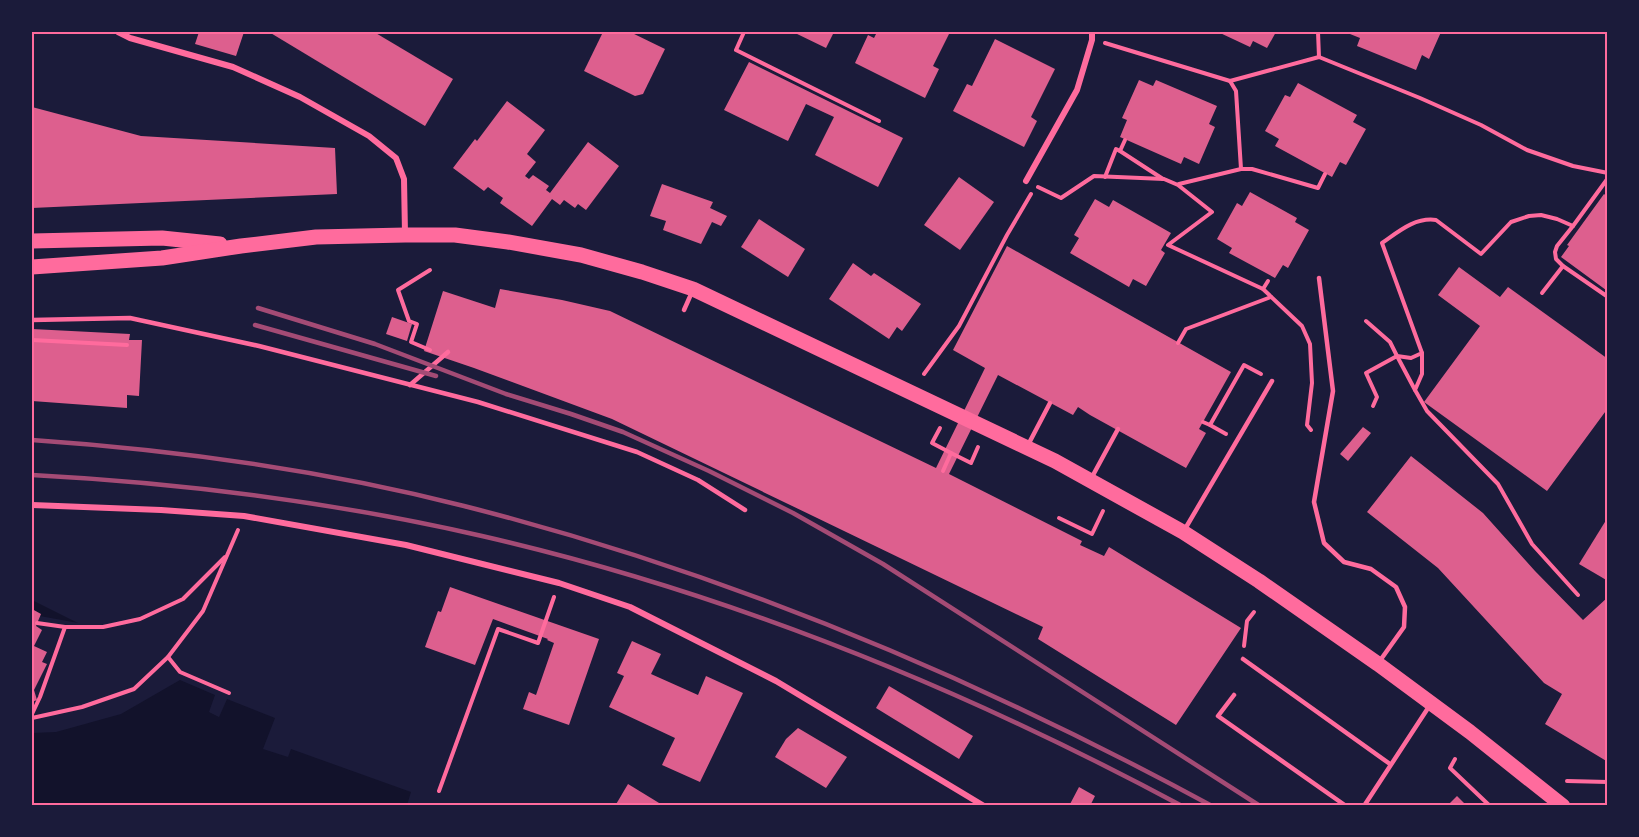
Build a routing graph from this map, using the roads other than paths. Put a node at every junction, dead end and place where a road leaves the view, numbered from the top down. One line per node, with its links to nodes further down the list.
1 (118, 32): 4 (street)
2 (1092, 32): 3 (street)
3 (1026, 181)
4 (405, 235): 6 (main road); 9 (main road)
5 (32, 242): 6 (main road)
6 (241, 246): 7 (main road)
7 (32, 267)
8 (1319, 278): 23 (lane)
9 (693, 289): 10 (lane); 17 (main road)
10 (684, 309)
11 (32, 320): 14 (lane)
12 (448, 352): 14 (lane)
13 (1272, 381): 21 (lane)
14 (410, 385): 20 (lane)
15 (1050, 403): 17 (lane)
16 (1118, 429): 18 (lane)
17 (1027, 448): 18 (main road)
18 (1091, 480): 21 (main road)
19 (32, 505): 27 (street)
20 (745, 510)
21 (1183, 532): 23 (main road)
22 (1243, 659): 26 (lane)
23 (1378, 664): 25 (main road)
24 (1234, 695): 28 (lane)
25 (1432, 703): 26 (lane); 30 (main road)
26 (1390, 764): 29 (lane)
27 (984, 806)
28 (1346, 806)
29 (1364, 806)
30 (1563, 806)

